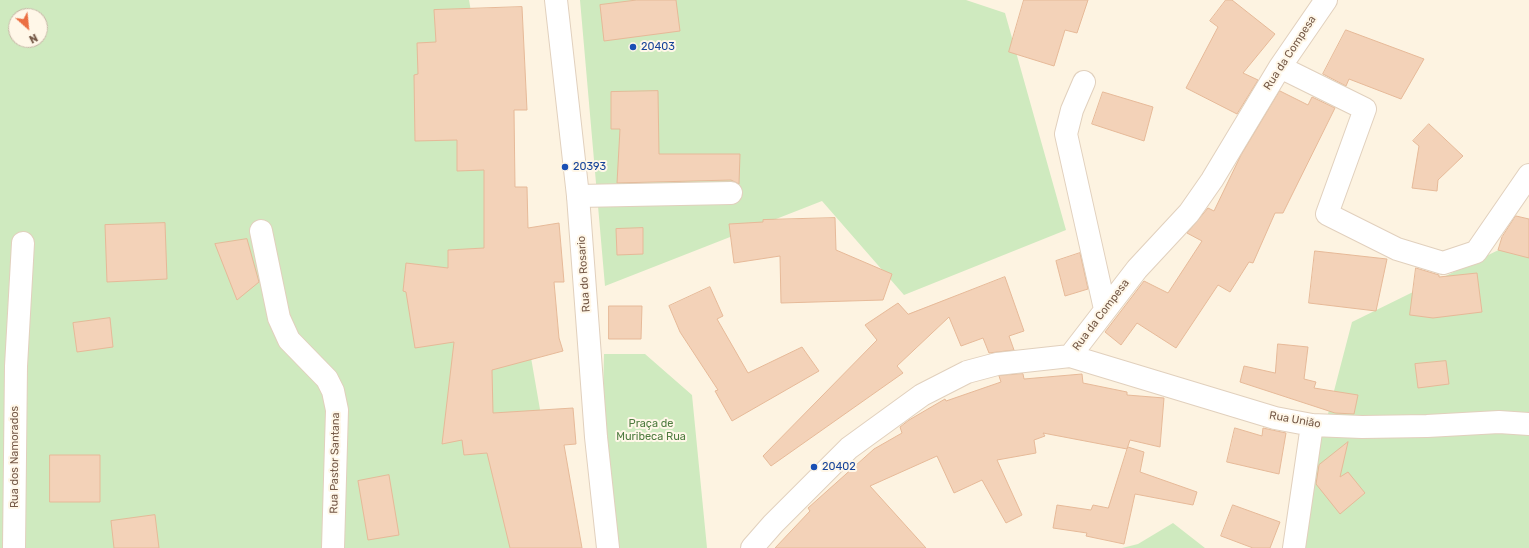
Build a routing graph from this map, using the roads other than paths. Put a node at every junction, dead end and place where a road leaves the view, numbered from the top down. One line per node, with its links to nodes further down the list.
1 (556, 0): 7 (street, Rua do Rosario)
2 (1326, 0): 3 (street, Rua da Compesa)
3 (1280, 67): 5 (street); 10 (street, Rua da Compesa)
4 (1084, 82): 10 (street)
5 (1529, 175)
6 (731, 193): 7 (street)
7 (578, 196): 17 (street, Rua do Rosario)
8 (261, 231): 16 (street, Rua Pastor Santana)
9 (23, 243): 12 (street, Rua dos Namorados)
10 (1105, 309): 11 (street, Rua da Compesa)
11 (1070, 356): 14 (street, Rua União); 18 (street, Rua da Compesa)
12 (8, 365): 15 (street, Rua dos Namorados)
13 (1529, 424): 14 (street, Rua União)
14 (1312, 425): 19 (street)
15 (14, 548)
16 (332, 548)
17 (608, 548)
18 (752, 548)
19 (1294, 548)

